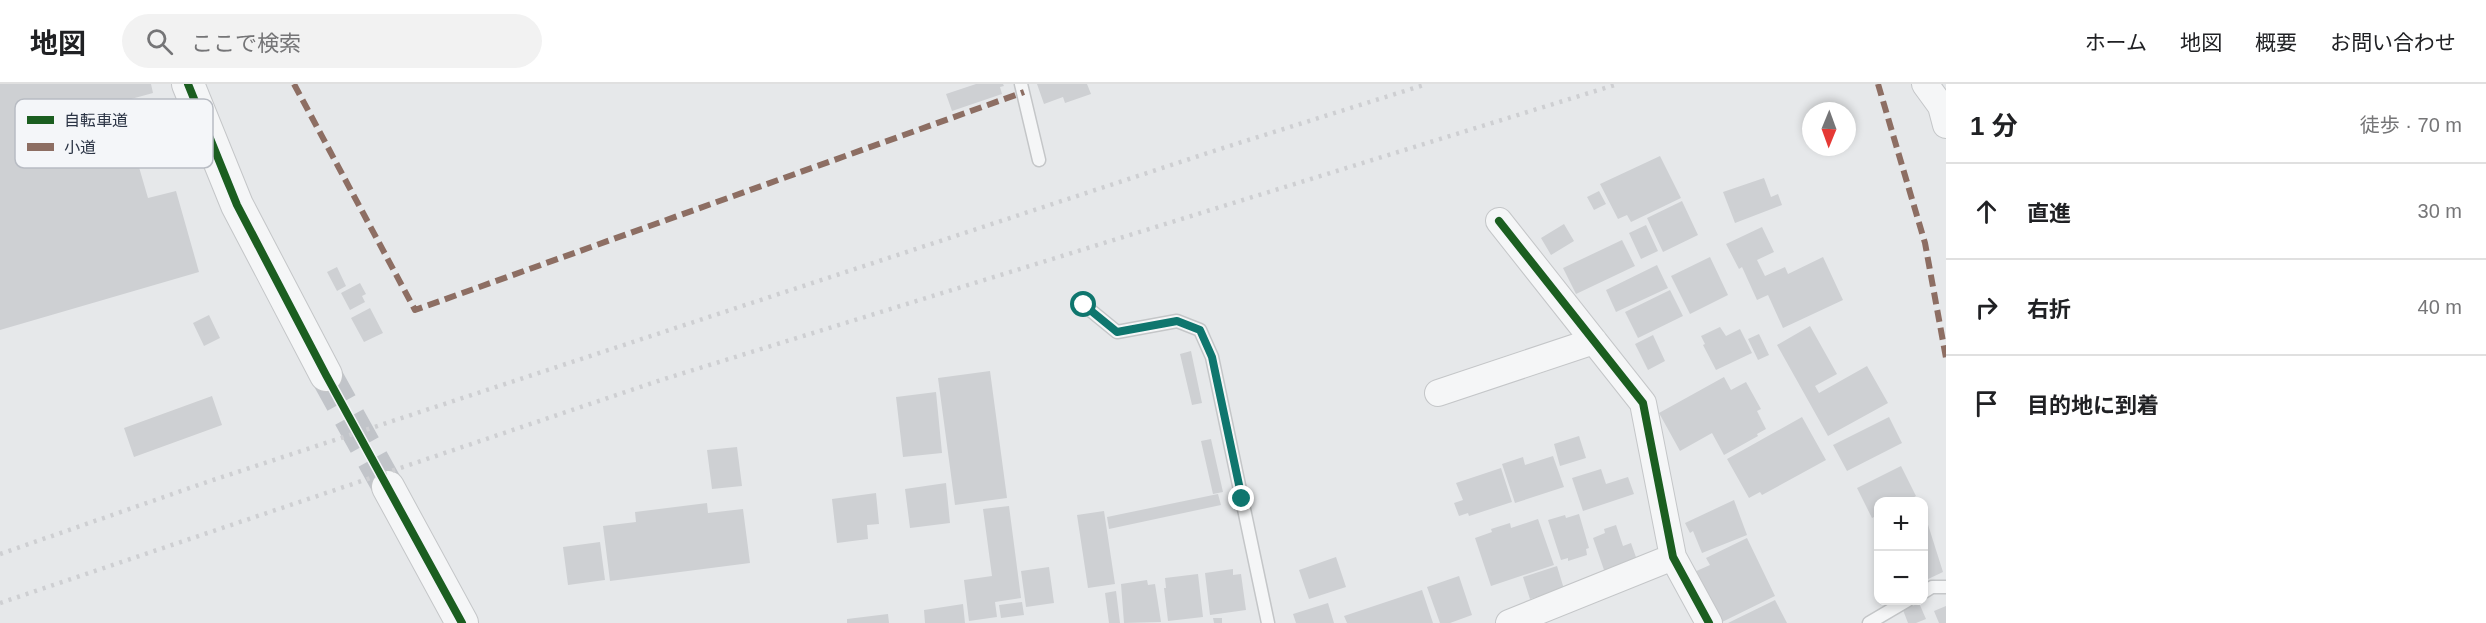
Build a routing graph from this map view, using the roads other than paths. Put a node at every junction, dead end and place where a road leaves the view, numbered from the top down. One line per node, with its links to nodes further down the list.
1 (188, 84): 4 (street)
2 (1021, 84): 7 (lane)
3 (1925, 84): 5 (street)
4 (194, 99)
5 (1946, 125)
6 (213, 146): 11 (street)
7 (1039, 160)
8 (1499, 220): 10 (street)
9 (1084, 305): 19 (lane)
10 (1594, 341): 12 (street); 14 (street)
11 (326, 375)
12 (1438, 393)
13 (388, 487): 18 (street)
14 (1673, 557): 20 (street); 21 (street)
15 (1946, 587): 16 (lane)
16 (1928, 589)
17 (1900, 605): 22 (lane)
18 (462, 623)
19 (1268, 623)
20 (1509, 623)
21 (1709, 623)
22 (1869, 623)

